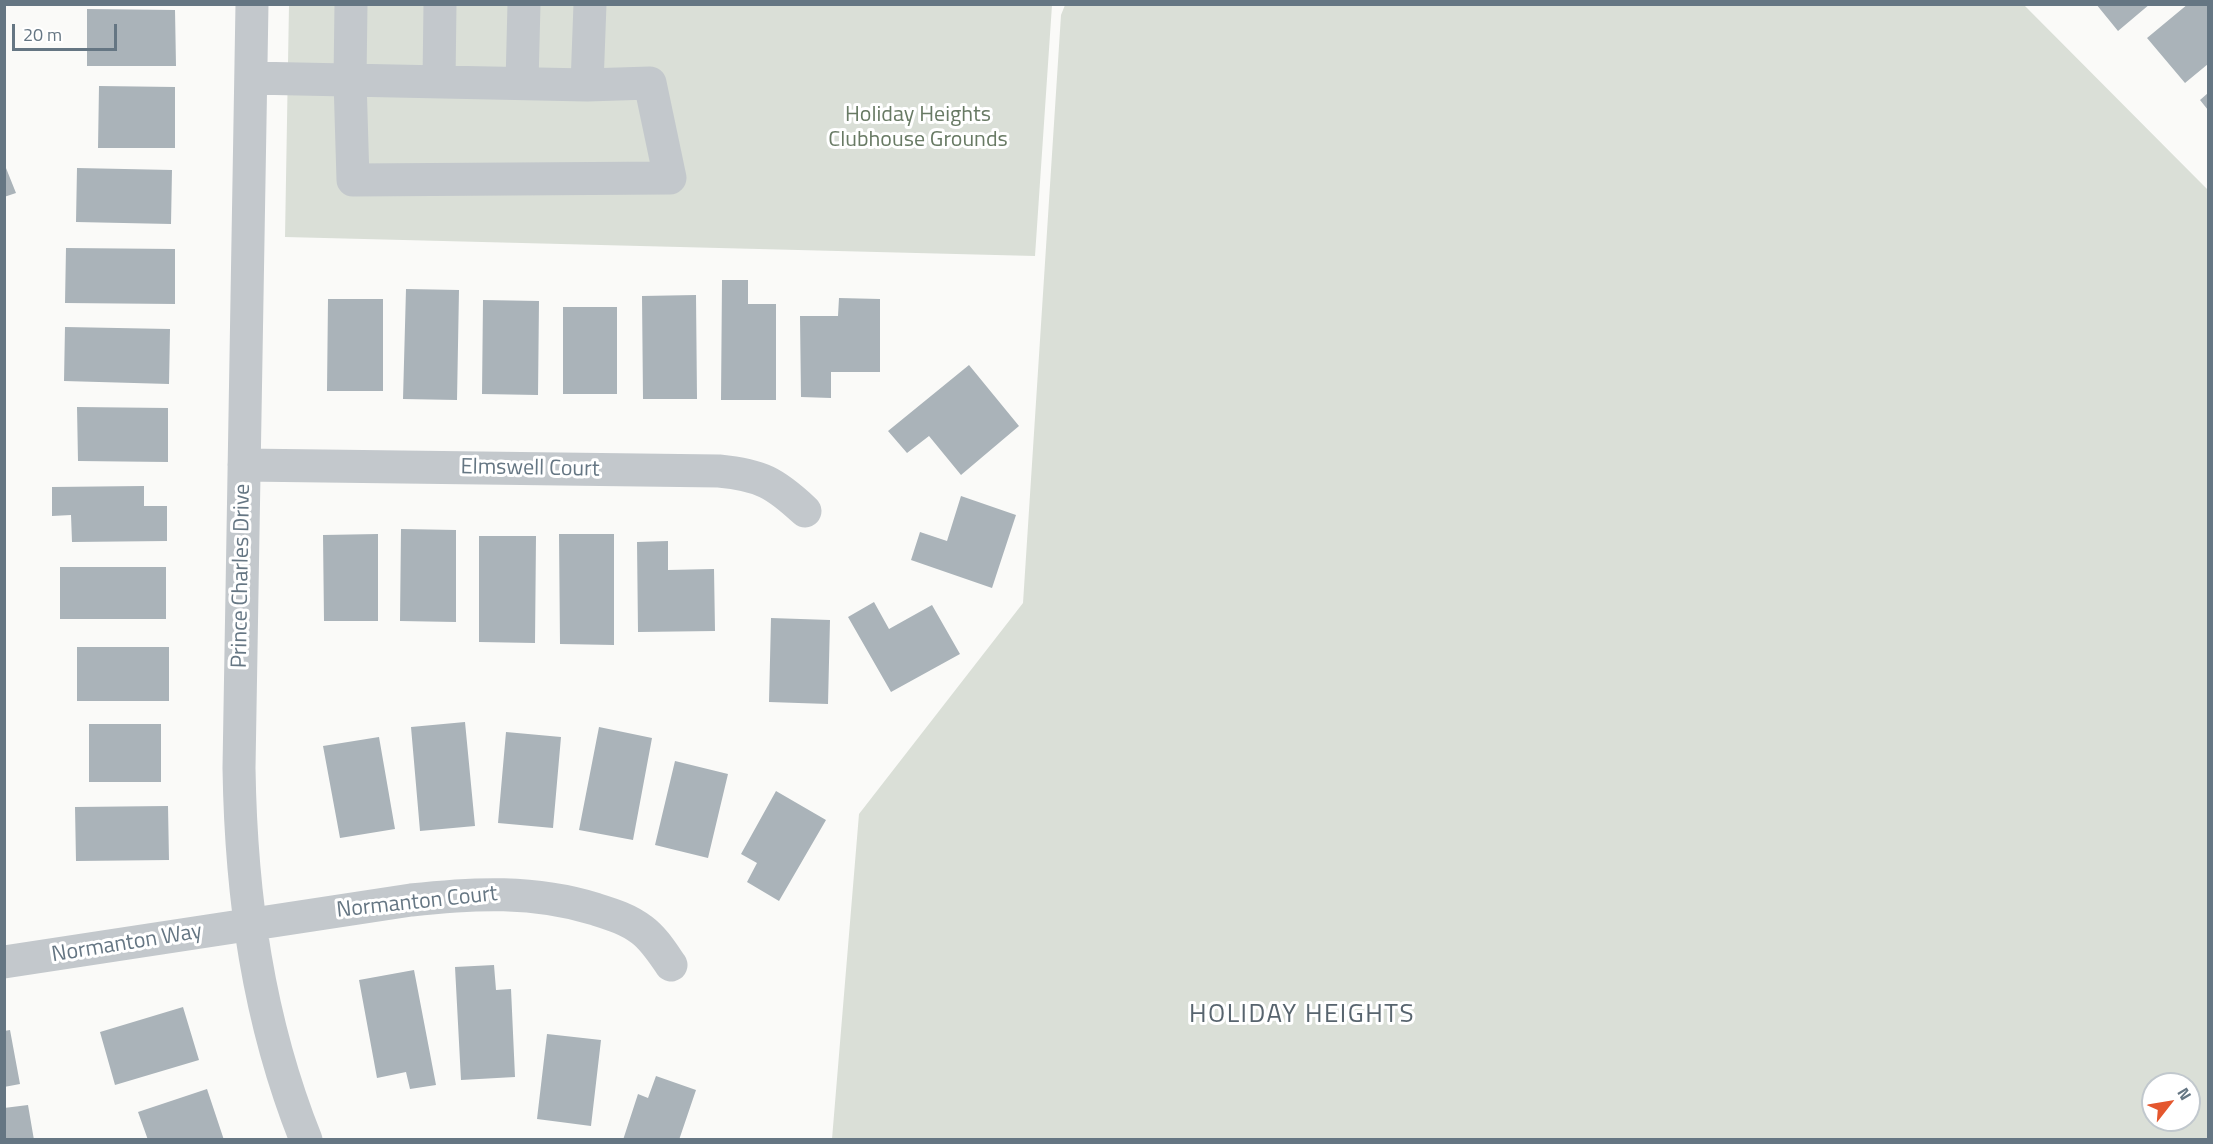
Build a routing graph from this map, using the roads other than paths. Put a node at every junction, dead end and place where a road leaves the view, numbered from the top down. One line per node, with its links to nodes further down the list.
1 (252, 4): 6 (street, Prince Charles Drive)
2 (351, 4): 7 (street)
3 (440, 4): 8 (street)
4 (524, 4): 9 (street)
5 (590, 4): 10 (street)
6 (252, 78): 7 (street); 11 (street, Prince Charles Drive)
7 (350, 80): 8 (street); 10 (street)
8 (439, 82): 9 (street)
9 (522, 83): 10 (street)
10 (587, 85)
11 (244, 465): 12 (street, Elmswell Court); 13 (street, Prince Charles Drive)
12 (805, 511)
13 (249, 925): 14 (street, Normanton Way); 15 (street, Normanton Court); 16 (street, Prince Charles Drive)
14 (4, 962)
15 (671, 965)
16 (306, 1140)

